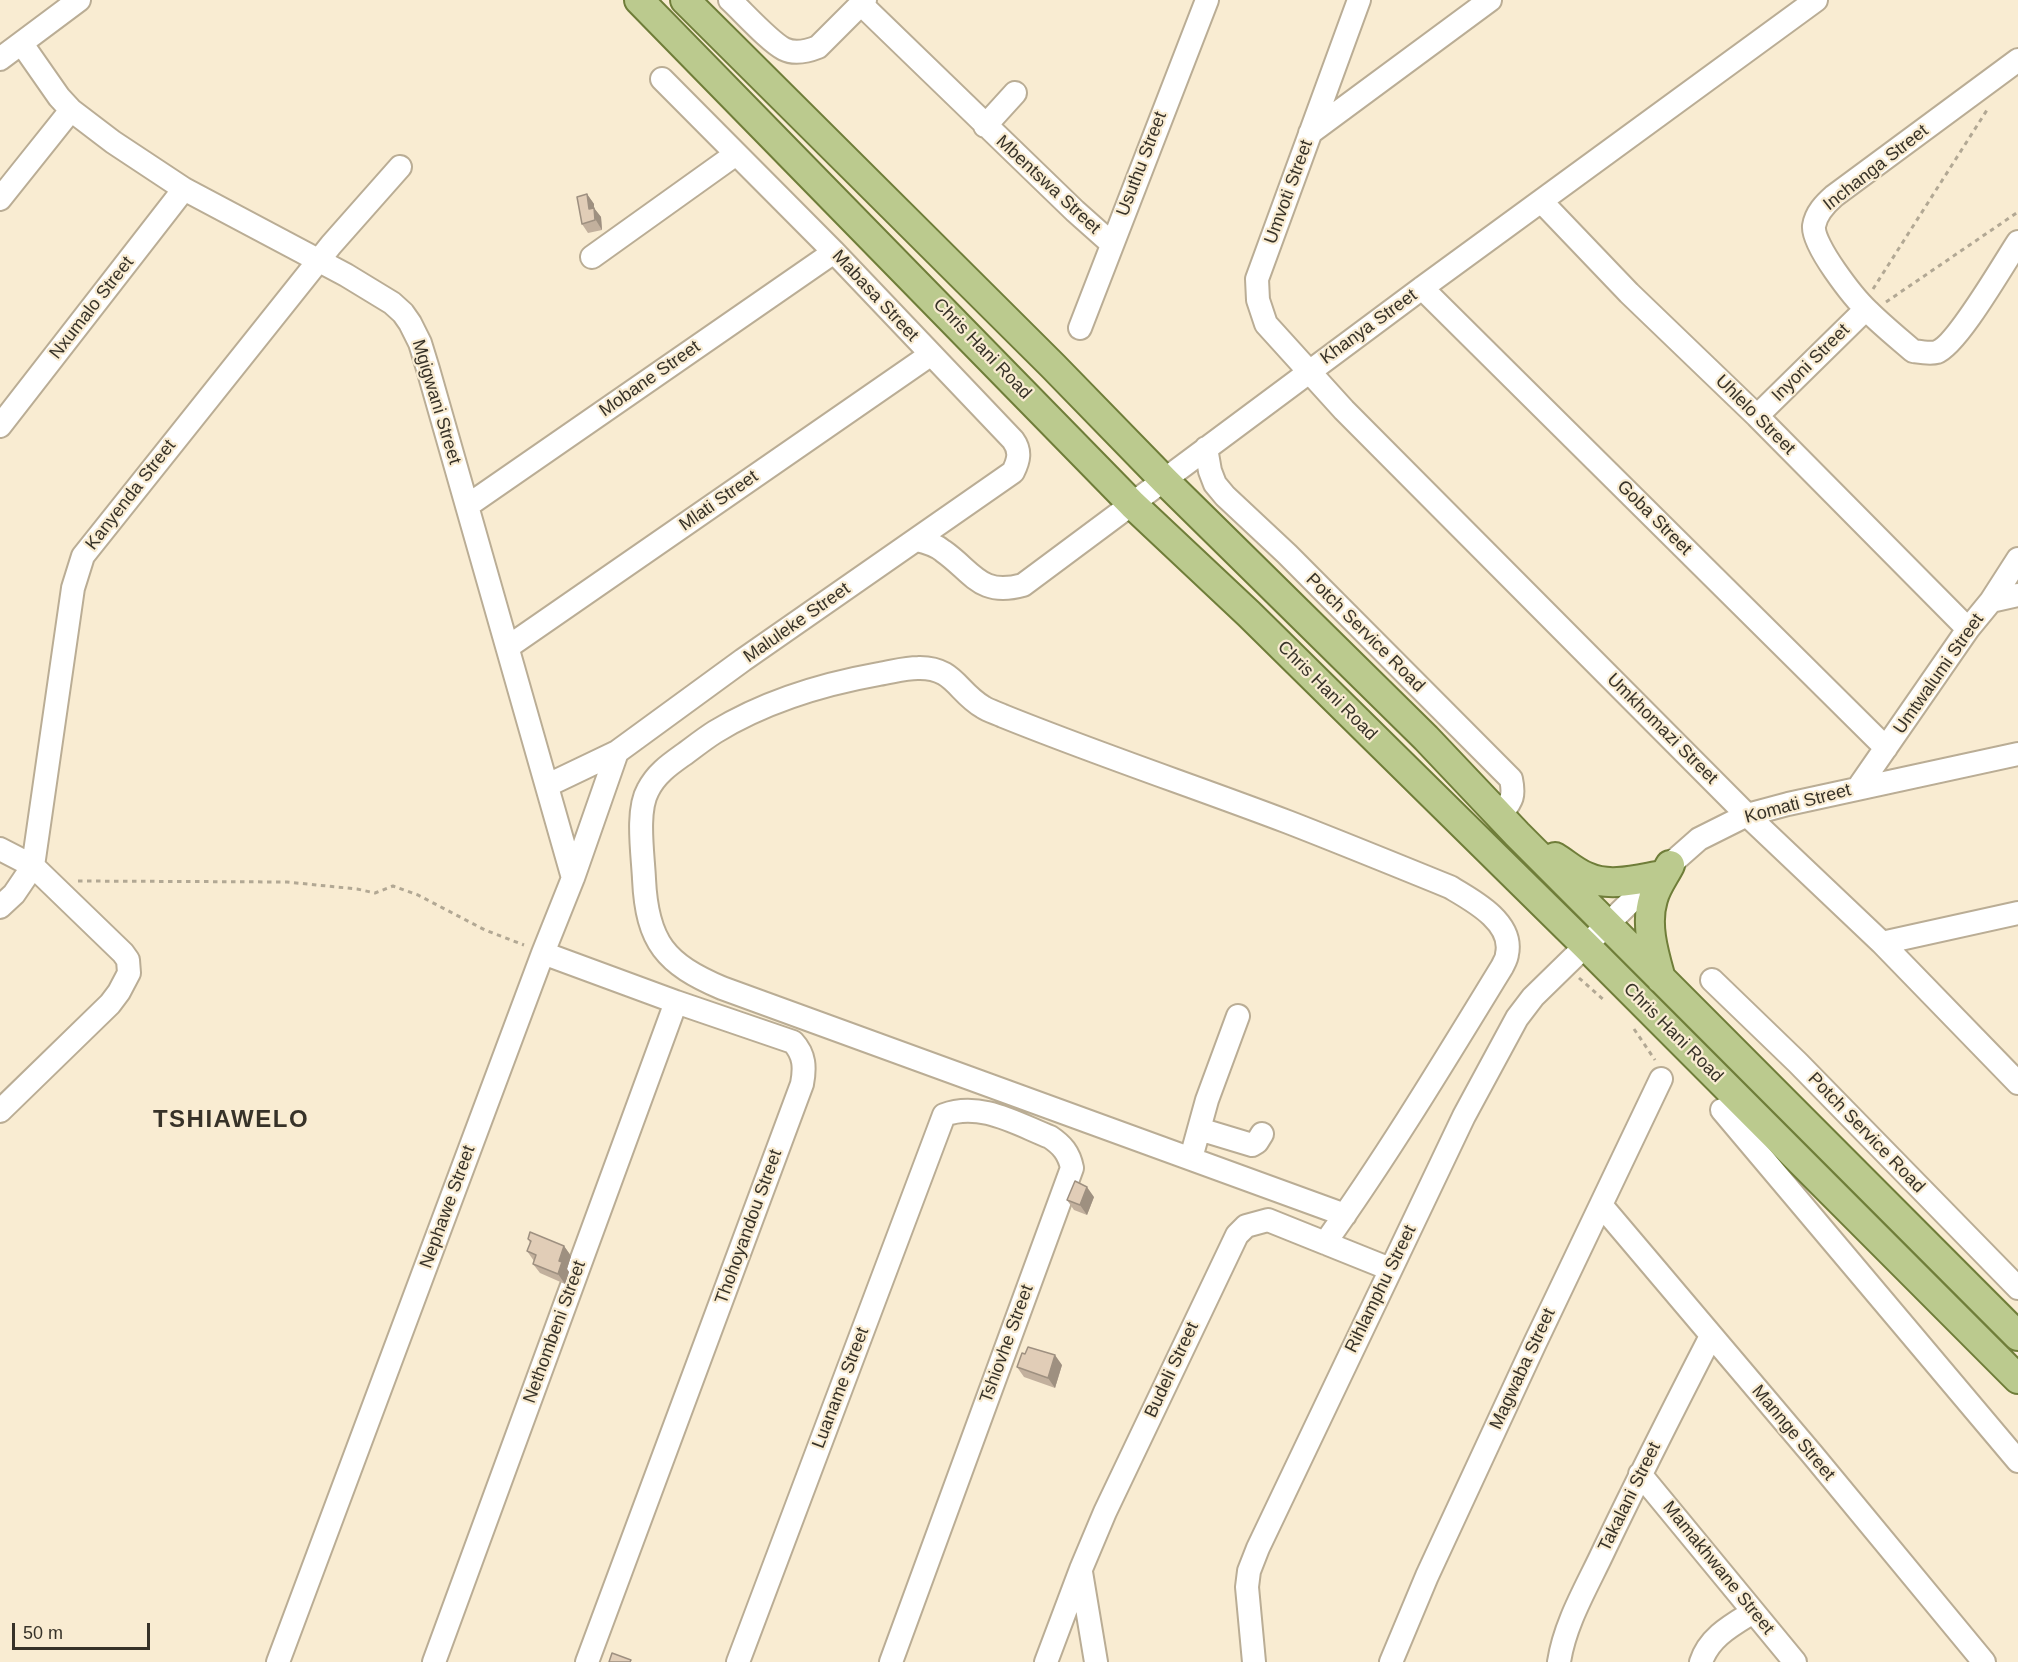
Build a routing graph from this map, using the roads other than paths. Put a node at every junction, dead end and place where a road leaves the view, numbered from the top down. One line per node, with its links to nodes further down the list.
1 (79, 0): 10 (street)
2 (639, 0): 38 (main road, Chris Hani Road)
3 (685, 0): 37 (main road, Chris Hani Road)
4 (730, 0): 9 (street)
5 (1207, 0): 24 (street, Usuthu Street)
6 (1359, 0): 17 (street, Umvoti Street)
7 (1490, 0): 17 (street)
8 (1816, 0): 22 (street, Khanya Street)
9 (863, 2): 16 (street, Mbentswa Street)
10 (22, 44): 11 (street); 15 (street, Mgigwani Street)
11 (0, 59)
12 (2018, 60): 29 (street, Inchanga Street)
13 (662, 79): 18 (street, Mabasa Street)
14 (1015, 93): 16 (street, Mbentswa Street)
15 (71, 110): 20 (street, Mgigwani Street); 21 (street)
16 (985, 126): 24 (street, Mbentswa Street)
17 (1310, 133): 32 (street, Umvoti Street)
18 (736, 154): 25 (street, Mabasa Street); 26 (street)
19 (400, 167): 27 (street, Kanyenda Street)
20 (184, 189): 27 (street, Mgigwani Street); 34 (street, Nxumalo Street)
21 (0, 199)
22 (1541, 201): 28 (street, Khanya Street); 33 (street, Uhlelo Street)
23 (2018, 242): 29 (street, Inchanga Street)
24 (1112, 243): 30 (street, Usuthu Street)
25 (834, 252): 31 (street, Mabasa Street); 39 (street, Mobane Street)
26 (592, 257)
27 (319, 261): 39 (street, Mgigwani Street); 55 (street, Kanyenda Street)
28 (1422, 288): 32 (street, Khanya Street); 46 (street, Goba Street)
29 (1866, 310): 33 (street, Inyoni Street)
30 (1080, 328)
31 (930, 355): 35 (street, Mabasa Street); 45 (street, Mlati Street)
32 (1309, 372): 36 (street, Khanya Street); 51 (street, Umkhomazi Street)
33 (1757, 416): 44 (street, Uhlelo Street)
34 (0, 426)
35 (1013, 440): 40 (street, Maluleke Street)
36 (1206, 448): 37 (street, Khanya Street); 52 (street, Potch Service Road)
37 (1165, 481): 38 (street, Khanya Street); 52 (main road, Chris Hani Road)
38 (1133, 505): 40 (street, Khanya Street); 61 (main road, Chris Hani Road)
39 (467, 506): 45 (street, Mgigwani Street)
40 (917, 540): 47 (street, Maluleke Street)
41 (2018, 559): 43 (street, Umtwalumi Street)
42 (2018, 595): 43 (street)
43 (1990, 601): 44 (street, Umtwalumi Street)
44 (1968, 629): 46 (street, Umtwalumi Street)
45 (508, 647): 49 (street, Mgigwani Street)
46 (1886, 748): 50 (street, Umtwalumi Street)
47 (616, 752): 49 (street, Maluleke Street); 56 (street, Nephawe Street)
48 (2018, 754): 50 (street, Komati Street)
49 (548, 785): 56 (street, Mgigwani Street)
50 (1858, 788): 51 (street, Komati Street)
51 (1747, 815): 54 (street, Komati Street); 60 (street, Umkhomazi Street)
52 (1508, 825): 54 (main road); 59 (main road, Chris Hani Road)
53 (0, 849): 55 (street)
54 (1664, 870): 59 (street, Komati Street); 63 (main road)
55 (41, 874): 57 (street, Kanyenda Street); 71 (street)
56 (573, 878): 62 (street, Nephawe Street)
57 (0, 908)
58 (2018, 913): 60 (street)
59 (1607, 925): 61 (street, Komati Street); 63 (main road, Chris Hani Road)
60 (1882, 943): 67 (street, Umkhomazi Street)
61 (1585, 945): 79 (street, Rihlamphu Street); 83 (main road, Chris Hani Road)
62 (543, 953): 65 (street, Thohoyandou Street); 89 (street, Nephawe Street)
63 (1661, 979): 82 (main road, Chris Hani Road)
64 (1712, 980): 80 (street, Potch Service Road)
65 (676, 1002): 90 (street, Nethombeni Street); 91 (street, Thohoyandou Street)
66 (1238, 1016): 73 (street)
67 (2009, 1062): 69 (street, Umkhomazi Street)
68 (1661, 1079): 76 (street, Magwaba Street)
69 (2018, 1083)
70 (1722, 1110): 84 (street, Chris Hani Road)
71 (0, 1111)
72 (944, 1115): 92 (street, Luaname Street); 93 (street, Tshiovhe Street)
73 (1199, 1129): 74 (street); 75 (street)
74 (1262, 1134)
75 (1191, 1158): 77 (street); 77 (street)
76 (1601, 1205): 81 (street, Mannge Street); 88 (street, Magwaba Street)
77 (1345, 1215): 78 (street)
78 (1325, 1243): 79 (street, Budeli Street); 86 (street, Budeli Street)
79 (1390, 1269): 96 (street, Rihlamphu Street)
80 (2018, 1288)
81 (1711, 1336): 85 (street, Takalani Street); 102 (street, Mannge Street)
82 (2018, 1336)
83 (2018, 1379)
84 (2018, 1461)
85 (1640, 1474): 87 (street, Mamakhwane Street); 99 (street, Takalani Street)
86 (1081, 1569): 94 (street, Budeli Street); 95 (street)
87 (1753, 1612): 100 (street); 101 (street, Mamakhwane Street)
88 (1404, 1634): 97 (street, Magwaba Street); 98 (street)
89 (278, 1662)
90 (434, 1662)
91 (587, 1662)
92 (738, 1662)
93 (891, 1662)
94 (1046, 1662)
95 (1096, 1662)
96 (1254, 1662)
97 (1391, 1662)
98 (1409, 1662)
99 (1559, 1662)
100 (1701, 1662)
101 (1795, 1662)
102 (1984, 1662)

